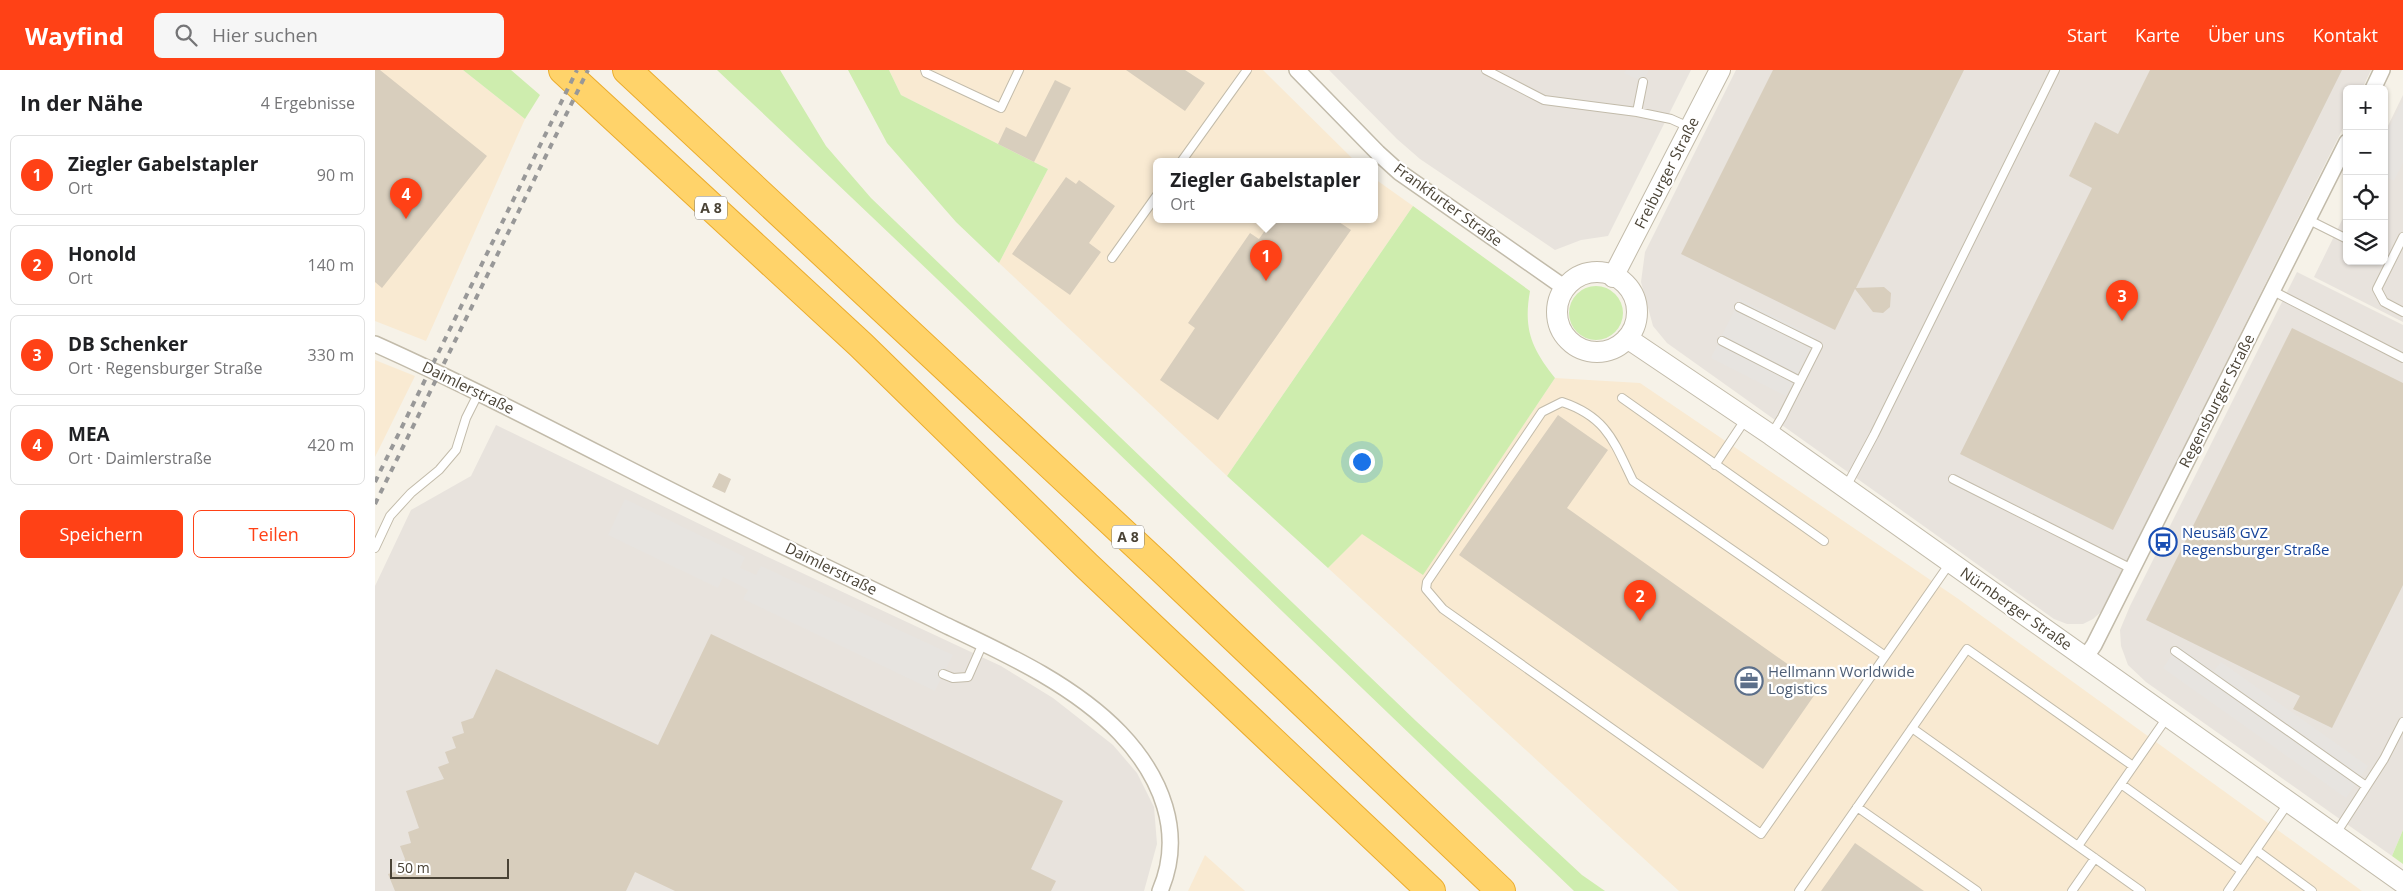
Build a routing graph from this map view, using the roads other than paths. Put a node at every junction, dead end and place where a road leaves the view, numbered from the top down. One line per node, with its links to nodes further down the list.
1 (563, 70): 65 (highway, A 8)
2 (627, 70): 66 (highway, A 8)
3 (925, 70): 4 (lane)
4 (1019, 70)
5 (1247, 70): 16 (lane)
6 (1297, 70): 25 (street, Frankfurter Straße)
7 (1486, 70): 13 (lane)
8 (1720, 70): 14 (street, Freiburger Straße)
9 (2055, 70): 40 (lane)
10 (2382, 70): 12 (street)
11 (1643, 82): 13 (lane)
12 (2375, 85)
13 (1637, 112): 14 (lane)
14 (1691, 128): 24 (street, Freiburger Straße)
15 (2343, 150): 18 (street, Regensburger Straße)
16 (1184, 158)
17 (1153, 201): 21 (lane)
18 (2309, 220): 19 (lane); 26 (street, Regensburger Straße)
19 (2343, 237)
20 (2403, 237): 22 (lane)
21 (1113, 258)
22 (2388, 260)
23 (2386, 265): 28 (lane)
24 (1613, 276): 25 (street); 29 (street)
25 (1565, 288): 29 (street)
26 (2273, 291): 32 (lane); 44 (street, Regensburger Straße)
27 (1739, 307): 33 (lane)
28 (2403, 312)
29 (1627, 338): 36 (street, Nürnberger Straße)
30 (1722, 341): 33 (lane)
31 (375, 344): 34 (street, Daimlerstraße)
32 (2403, 358)
33 (1800, 381): 37 (lane)
34 (479, 392): 42 (lane); 45 (street, Daimlerstraße)
35 (1622, 398): 38 (lane)
36 (1747, 418): 37 (street, Nürnberger Straße); 38 (lane)
37 (1771, 435): 40 (street, Nürnberger Straße)
38 (1715, 465): 41 (lane)
39 (1953, 479): 44 (lane)
40 (1845, 488): 43 (street, Nürnberger Straße)
41 (1824, 541)
42 (375, 548)
43 (1951, 563): 47 (lane); 48 (street, Nürnberger Straße)
44 (2132, 569): 48 (street, Regensburger Straße)
45 (983, 643): 49 (lane); 64 (street, Daimlerstraße)
46 (2175, 651): 55 (lane)
47 (1884, 655): 47 (lane)
48 (2085, 658): 50 (street, Nürnberger Straße)
49 (943, 674)
50 (2168, 716): 53 (lane); 56 (street, Nürnberger Straße)
51 (2403, 722): 55 (lane)
52 (1912, 728): 53 (lane); 57 (lane); 59 (lane)
53 (2133, 766): 54 (lane)
54 (2121, 784): 59 (lane); 62 (lane)
55 (2366, 786): 58 (lane)
56 (2289, 802): 58 (street, Nürnberger Straße); 60 (lane)
57 (1857, 807): 67 (lane); 68 (lane)
58 (2335, 835): 63 (street, Nürnberger Straße)
59 (2078, 846): 61 (lane)
60 (2256, 850): 62 (lane); 72 (lane)
61 (2095, 858): 69 (lane); 70 (lane)
62 (2242, 871): 71 (lane)
63 (2403, 883)
64 (1161, 891)
65 (1431, 891)
66 (1501, 891)
67 (1799, 891)
68 (1977, 891)
69 (2072, 891)
70 (2141, 891)
71 (2228, 891)
72 (2312, 891)

